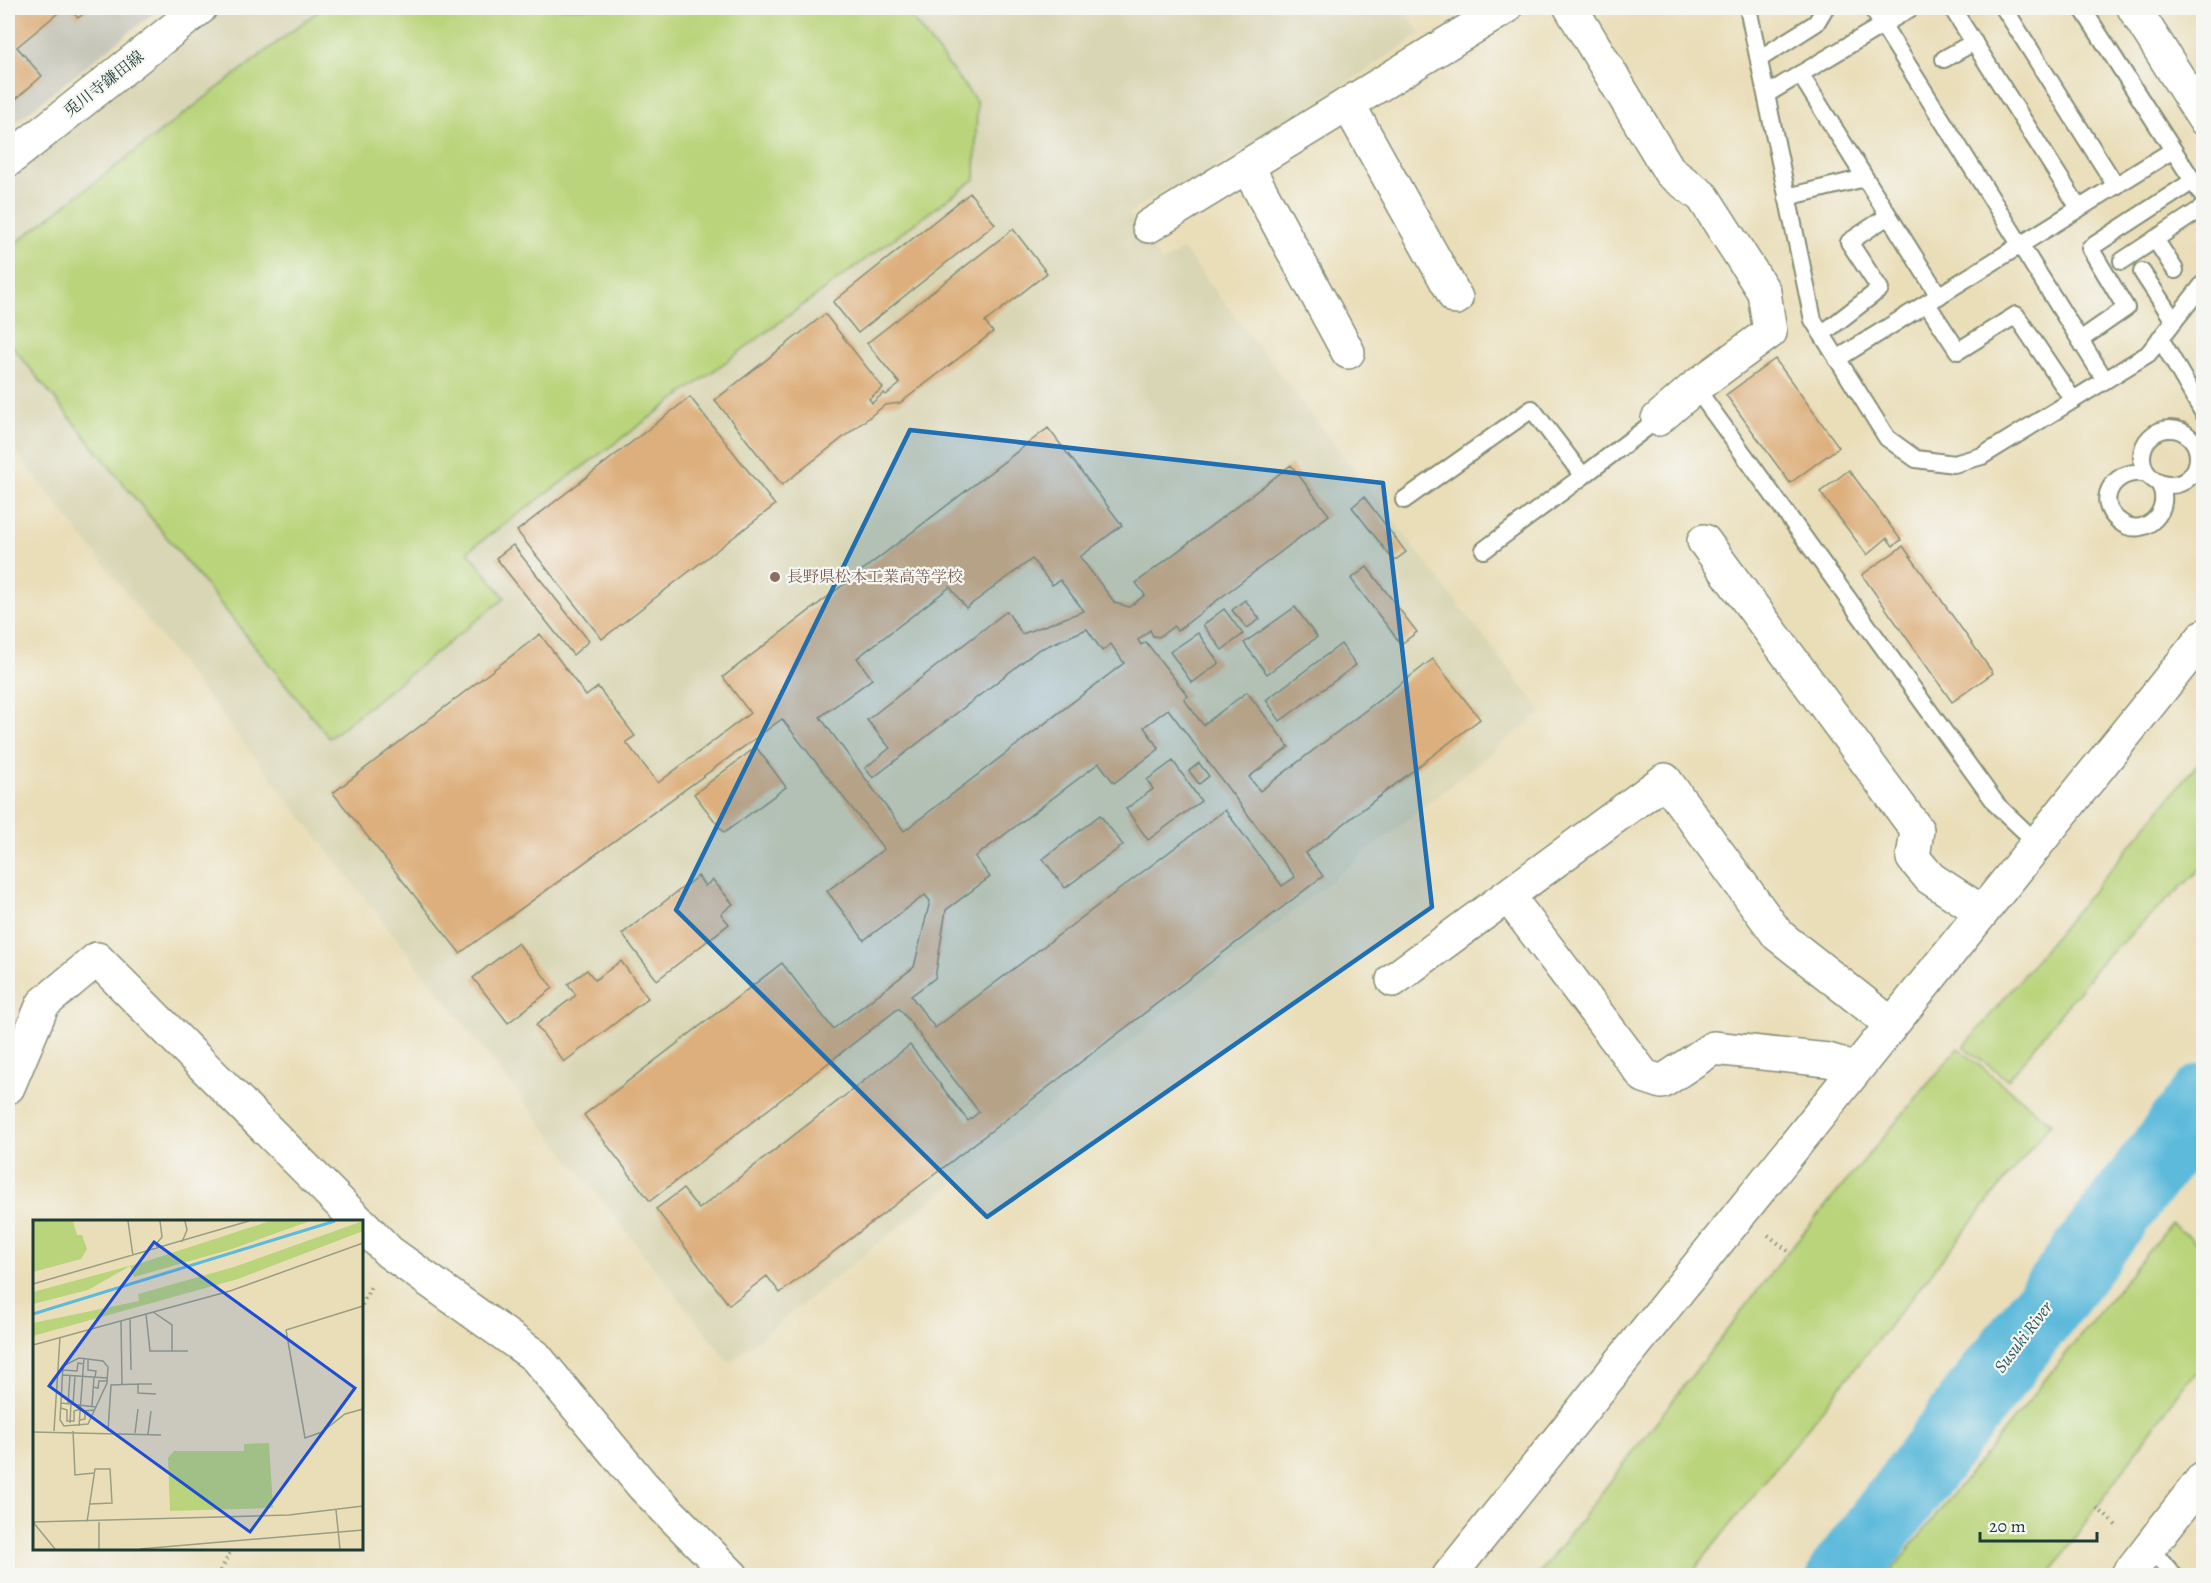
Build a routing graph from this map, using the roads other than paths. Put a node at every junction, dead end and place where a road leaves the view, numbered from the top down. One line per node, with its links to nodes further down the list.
1 (200, 8): 21 (street, 兎川寺鎌田線)
2 (1505, 8): 18 (street)
3 (1571, 8): 47 (street)
4 (1748, 8): 15 (lane)
5 (1825, 8): 15 (lane)
6 (1872, 8): 12 (lane)
7 (1911, 8): 12 (lane)
8 (1952, 8): 13 (lane)
9 (2004, 8): 25 (lane)
10 (2082, 8): 20 (lane)
11 (2134, 8): 19 (street)
12 (1883, 24): 16 (lane); 33 (lane)
13 (1974, 42): 14 (lane); 29 (lane)
14 (1944, 59)
15 (1759, 60): 17 (lane)
16 (1800, 74): 17 (lane); 23 (lane)
17 (1767, 94): 26 (lane)
18 (1348, 104): 22 (street); 38 (street)
19 (2204, 119)
20 (2173, 150): 24 (lane); 25 (lane)
21 (8, 160)
22 (1247, 166): 31 (street); 44 (street)
23 (1865, 178): 26 (lane); 30 (lane)
24 (2193, 181): 27 (lane); 43 (lane)
25 (2116, 186): 29 (lane)
26 (1788, 197): 41 (lane)
27 (2204, 198)
28 (2204, 207): 32 (lane)
29 (2079, 208): 33 (lane)
30 (1888, 216): 39 (lane); 41 (lane)
31 (1149, 226)
32 (2155, 239): 34 (lane); 35 (lane)
33 (2020, 245): 39 (lane); 43 (lane)
34 (2122, 261)
35 (2175, 270)
36 (2142, 272): 40 (lane)
37 (2204, 283): 40 (lane)
38 (1456, 298)
39 (1933, 300): 45 (lane); 48 (lane)
40 (2174, 321): 42 (lane)
41 (1822, 334): 45 (lane)
42 (2160, 338): 46 (lane); 49 (lane)
43 (2080, 340): 46 (lane)
44 (1348, 352)
45 (1837, 359): 48 (lane)
46 (2105, 380): 48 (lane)
47 (1695, 387): 50 (street); 58 (lane)
48 (2073, 400)
49 (2204, 414): 51 (lane)
50 (1658, 419): 52 (lane)
51 (2187, 435): 53 (lane); 53 (lane)
52 (1583, 476): 54 (lane); 56 (lane)
53 (2152, 478): 53 (lane)
54 (1404, 500)
55 (1704, 541): 60 (street)
56 (1484, 550)
57 (2204, 636): 58 (street)
58 (2037, 843): 60 (street)
59 (1508, 896): 61 (street); 62 (street); 63 (street)
60 (1982, 912): 62 (street)
61 (1394, 981)
62 (1891, 1024): 63 (street)
63 (1853, 1072): 70 (street)
64 (8, 1087): 65 (street)
65 (357, 1220)
66 (363, 1226): 69 (street)
67 (2204, 1477): 68 (street)
68 (2135, 1539): 71 (street); 72 (lane)
69 (732, 1575)
70 (1449, 1575)
71 (2127, 1575)
72 (2174, 1575)

